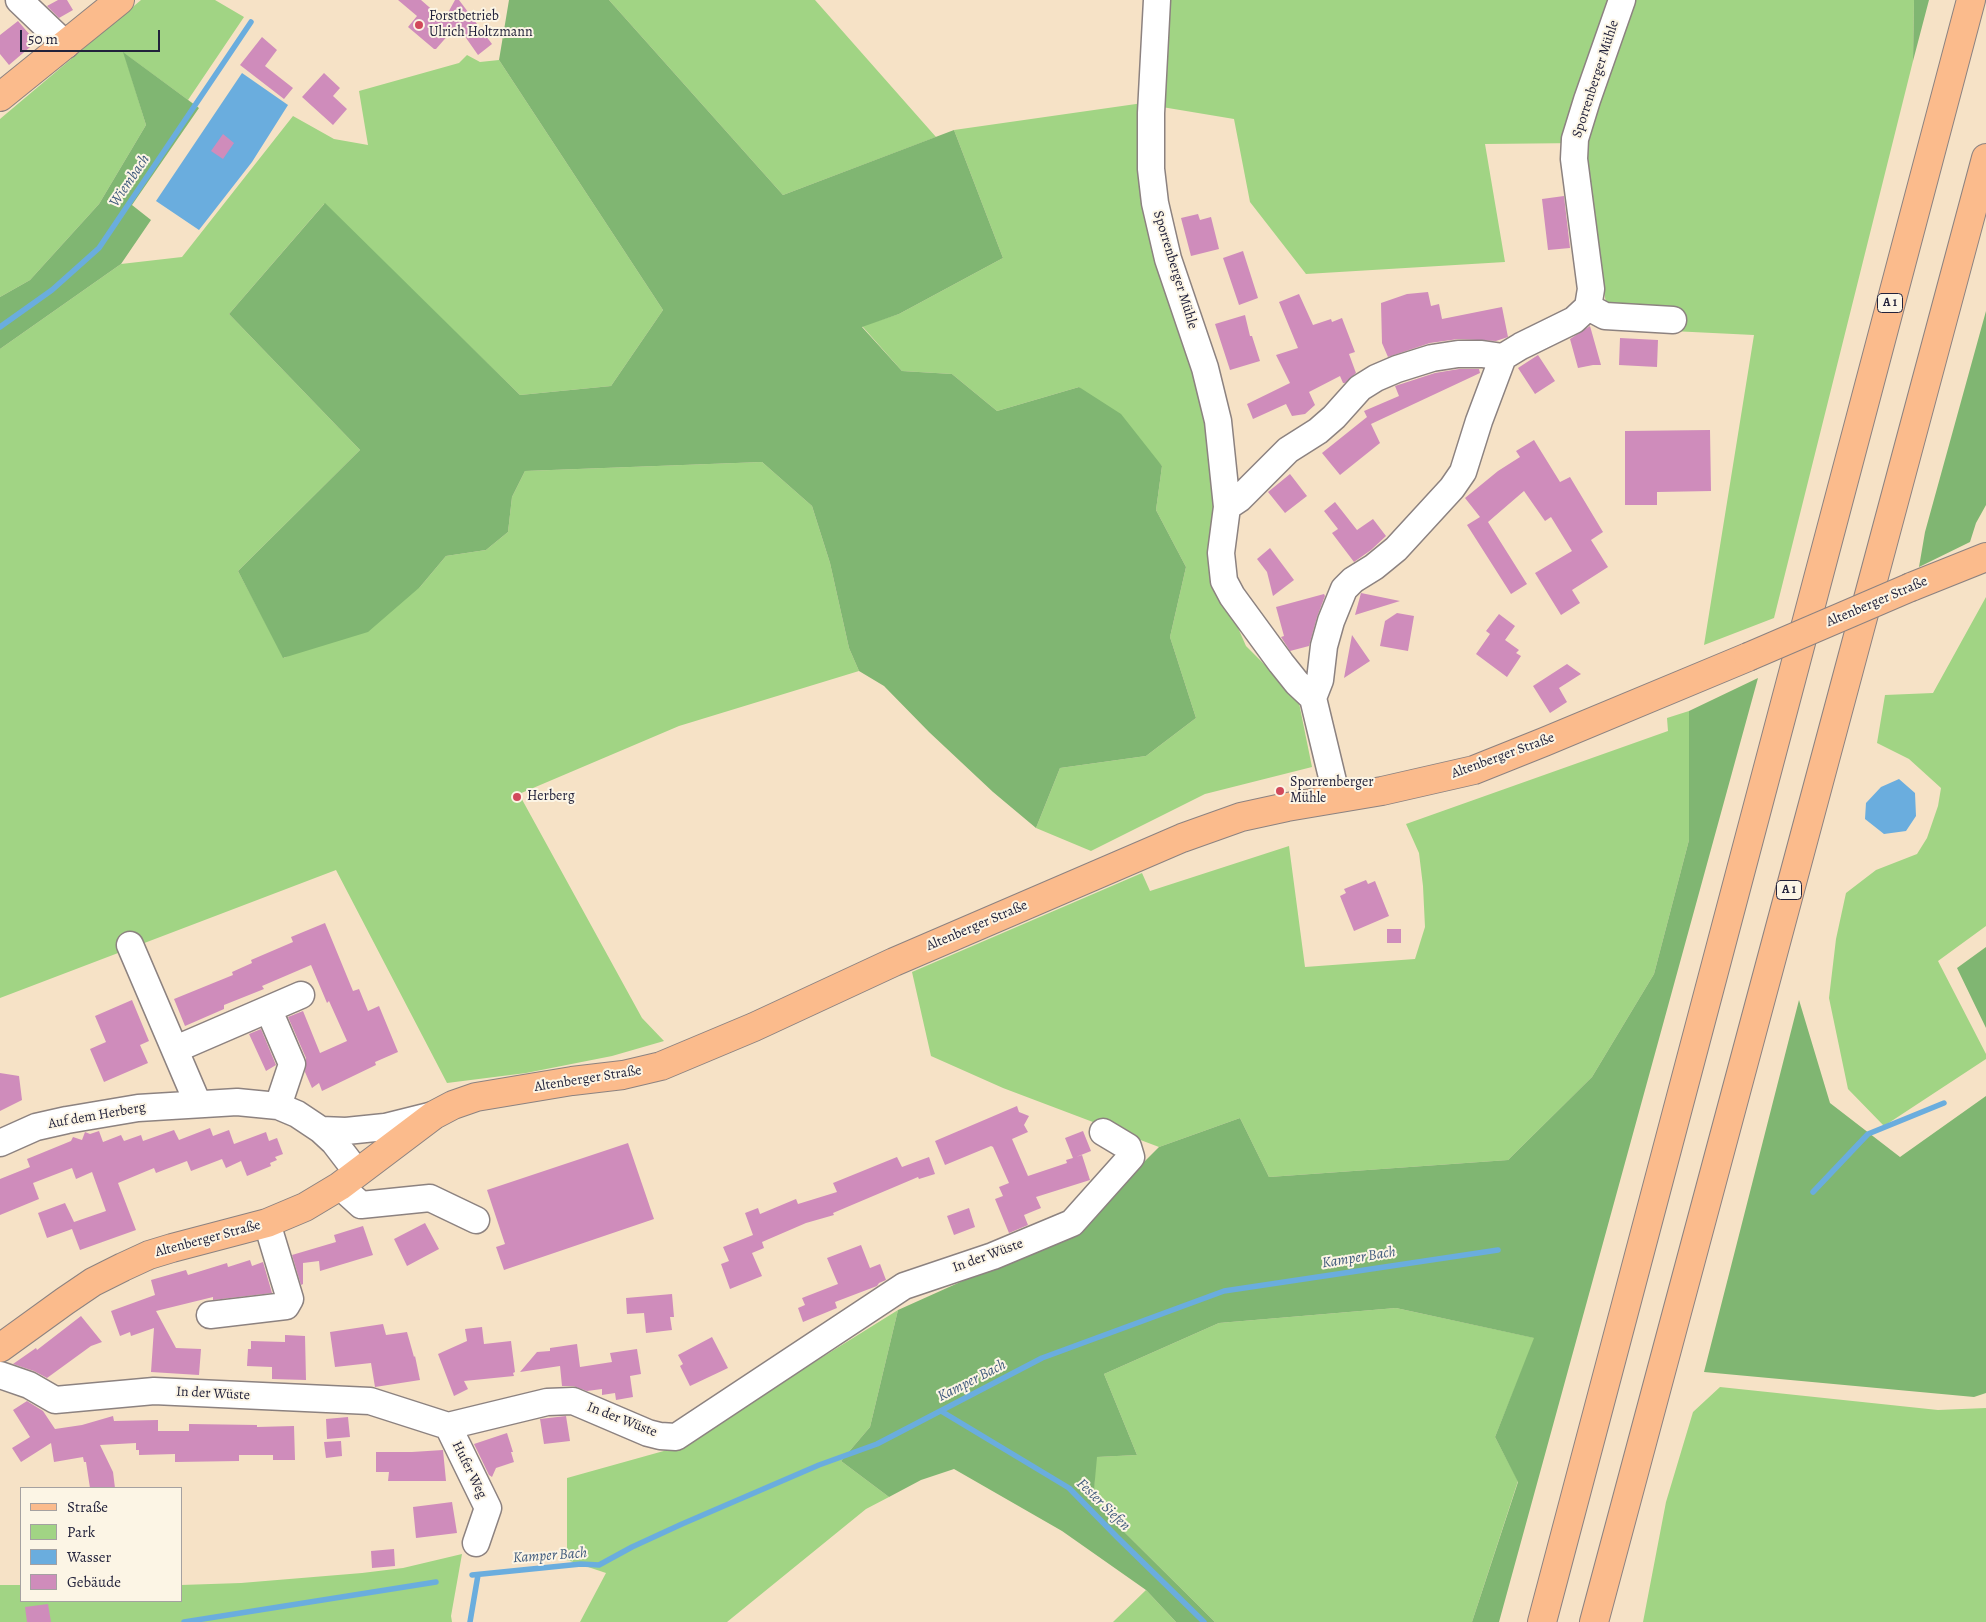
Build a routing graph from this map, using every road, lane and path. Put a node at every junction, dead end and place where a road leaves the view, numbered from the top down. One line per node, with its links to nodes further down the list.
1 (18, 0): 6 (street)
2 (120, 0): 6 (main road)
3 (1157, 0): 12 (street, Sporrenberger Mühle)
4 (1622, 0): 9 (street, Sporrenberger Mühle)
5 (1971, 0): 34 (main road, A 1)
6 (66, 45): 7 (main road)
7 (0, 97)
8 (1986, 158): 35 (main road, A 1)
9 (1588, 307): 10 (street); 11 (street)
10 (1672, 320)
11 (1503, 357): 12 (street); 14 (street)
12 (1227, 507): 14 (street, Sporrenberger Mühle)
13 (1986, 557): 15 (main road, Altenberger Straße, bridge)
14 (1314, 698): 15 (street)
15 (1337, 798): 22 (main road, Altenberger Straße)
16 (130, 945): 19 (street)
17 (301, 995): 19 (street)
18 (274, 1022): 21 (street)
19 (176, 1049): 20 (street)
20 (198, 1104): 21 (street, Auf dem Herberg); 25 (street, Auf dem Herberg)
21 (278, 1106): 23 (street, Auf dem Herberg)
22 (434, 1115): 23 (street); 26 (main road, Altenberger Straße)
23 (321, 1130): 26 (street, Auf dem Herberg)
24 (1103, 1132): 32 (street, In der Wüste)
25 (0, 1143)
26 (348, 1179): 27 (street, Auf dem Herberg); 28 (main road, Altenberger Straße)
27 (476, 1220)
28 (266, 1223): 29 (street); 30 (main road, Altenberger Straße)
29 (210, 1315)
30 (0, 1348)
31 (0, 1375): 32 (street, In der Wüste)
32 (448, 1426): 33 (street, Hufer Weg)
33 (476, 1543)
34 (1542, 1622)
35 (1594, 1622)

